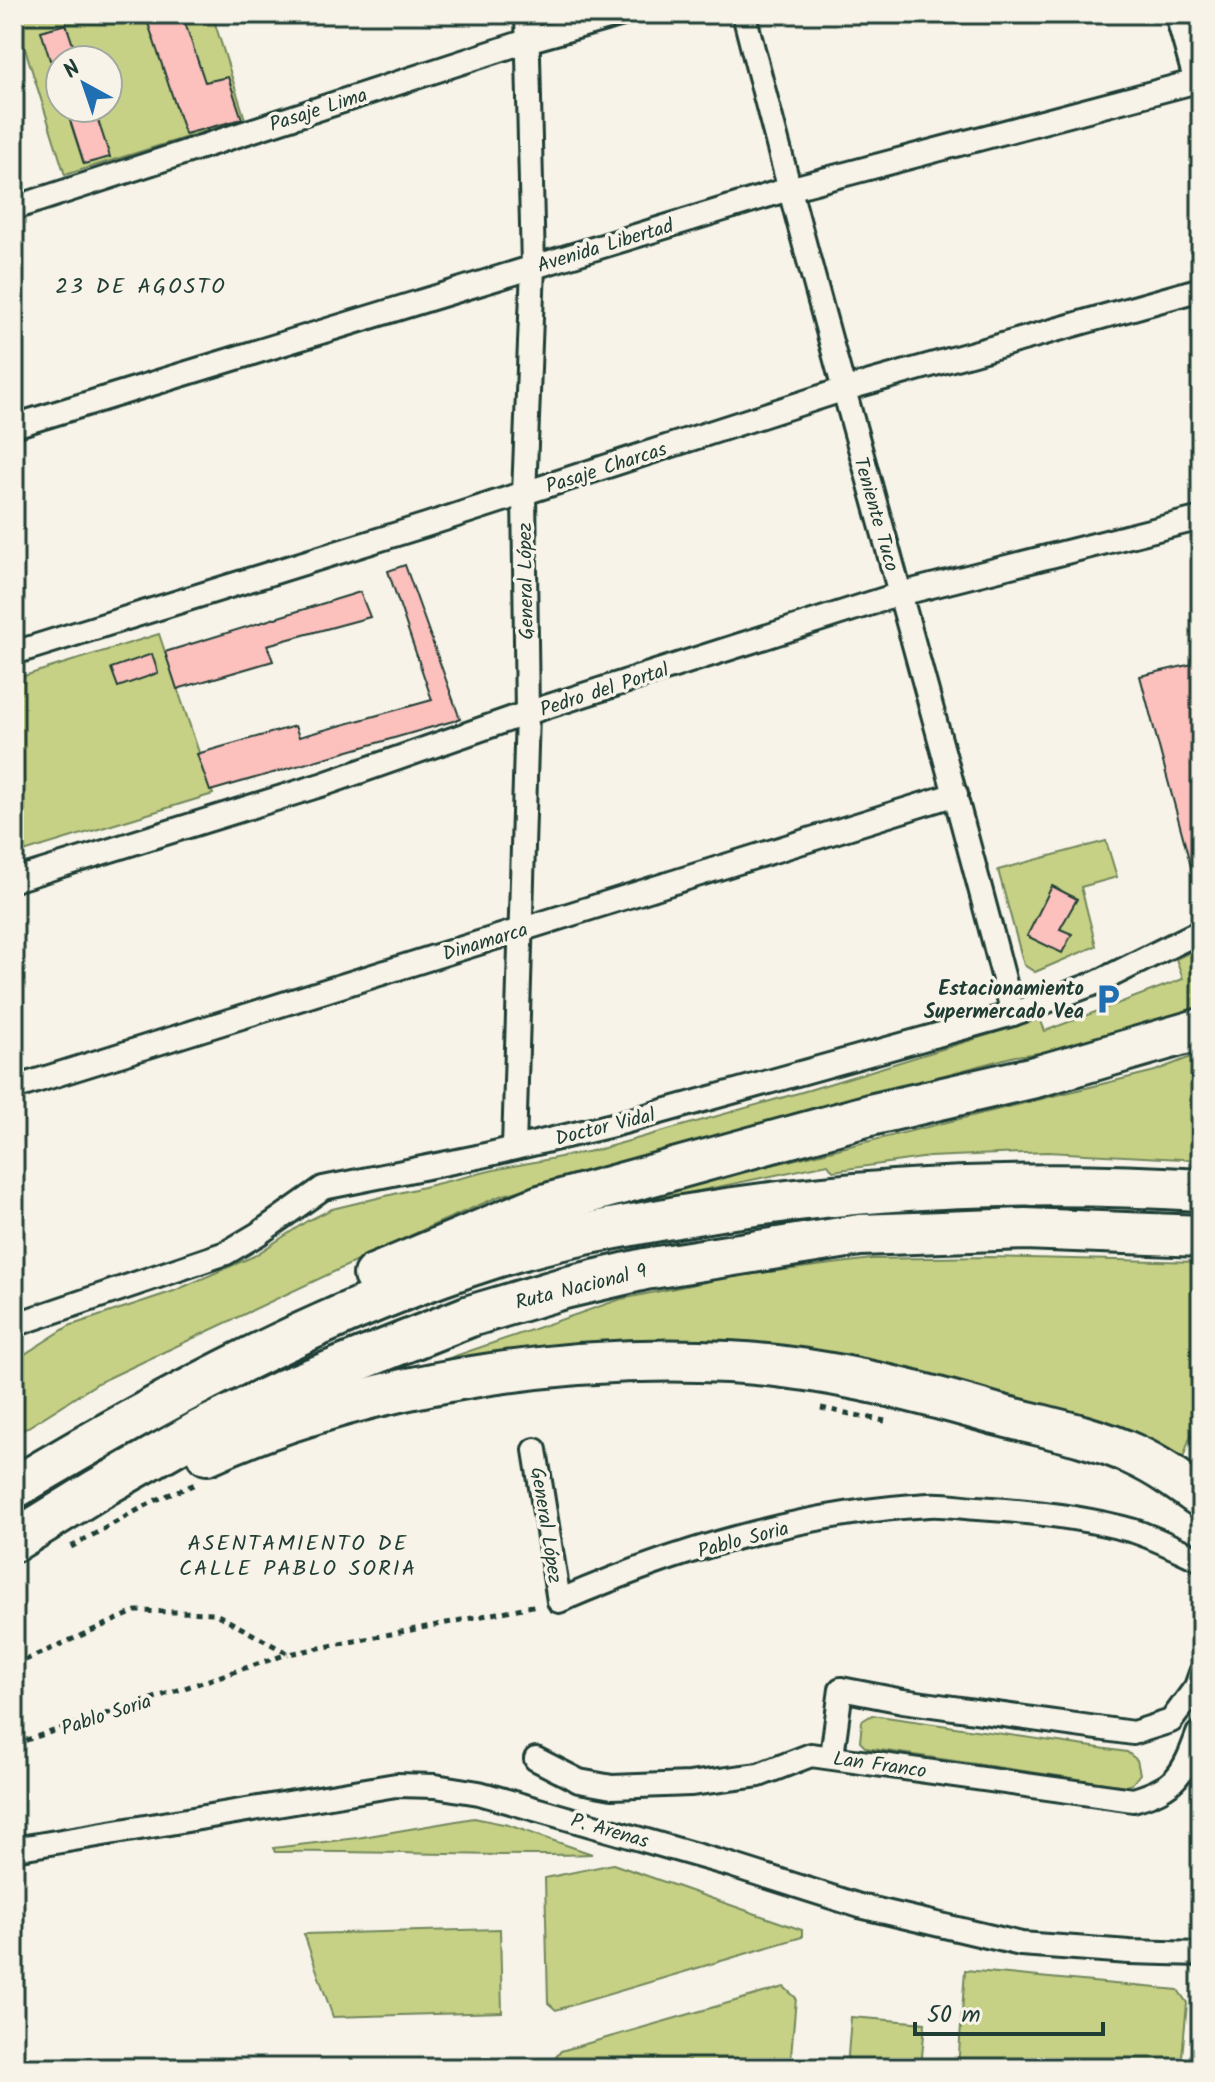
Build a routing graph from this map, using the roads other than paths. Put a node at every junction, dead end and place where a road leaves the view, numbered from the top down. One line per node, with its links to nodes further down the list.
1 (527, 14): 5 (street, General López)
2 (623, 14): 5 (street, Pasaje Lima)
3 (744, 14): 7 (street, Teniente Tuco)
4 (1183, 14): 6 (main road)
5 (527, 41): 8 (street, Pasaje Lima); 9 (street, General López)
6 (1201, 79): 7 (street, Avenida Libertad)
7 (789, 189): 9 (street, Avenida Libertad); 11 (street, Teniente Tuco)
8 (14, 208)
9 (533, 267): 12 (street, Avenida Libertad); 13 (street, General López)
10 (1201, 289): 11 (street, Pasaje Charcas)
11 (842, 390): 13 (street, Pasaje Charcas); 15 (street, Teniente Tuco)
12 (14, 426)
13 (524, 494): 16 (street, Pasaje Charcas); 17 (street, General López)
14 (1201, 518): 15 (street, Pedro del Portal)
15 (900, 594): 17 (street, Pedro del Portal); 18 (street, Teniente Tuco)
16 (14, 653)
17 (527, 713): 19 (street, Pedro del Portal); 20 (street, General López)
18 (956, 794): 20 (street, Dinamarca); 22 (street, Teniente Tuco)
19 (14, 880)
20 (522, 930): 24 (street, Dinamarca); 25 (street, General López)
21 (1201, 931): 22 (street, Doctor Vidal)
22 (1013, 1014): 25 (street, Doctor Vidal)
23 (1201, 1029): 29 (highway)
24 (14, 1088)
25 (514, 1148): 28 (street, Doctor Vidal)
26 (1201, 1190): 29 (highway)
27 (1201, 1236): 33 (highway, Ruta Nacional 9)
28 (14, 1325)
29 (87, 1444): 31 (highway)
30 (535, 1450): 35 (street, General López)
31 (14, 1488)
32 (1201, 1497): 33 (highway)
33 (14, 1542)
34 (1201, 1560): 35 (street, Pablo Soria)
35 (559, 1601)
36 (1201, 1674): 37 (street); 38 (street)
37 (1200, 1743): 38 (street, Lan Franco)
38 (832, 1756): 39 (street, Lan Franco)
39 (536, 1759)
40 (14, 1849): 41 (street, P. Arenas)
41 (1201, 1954)

